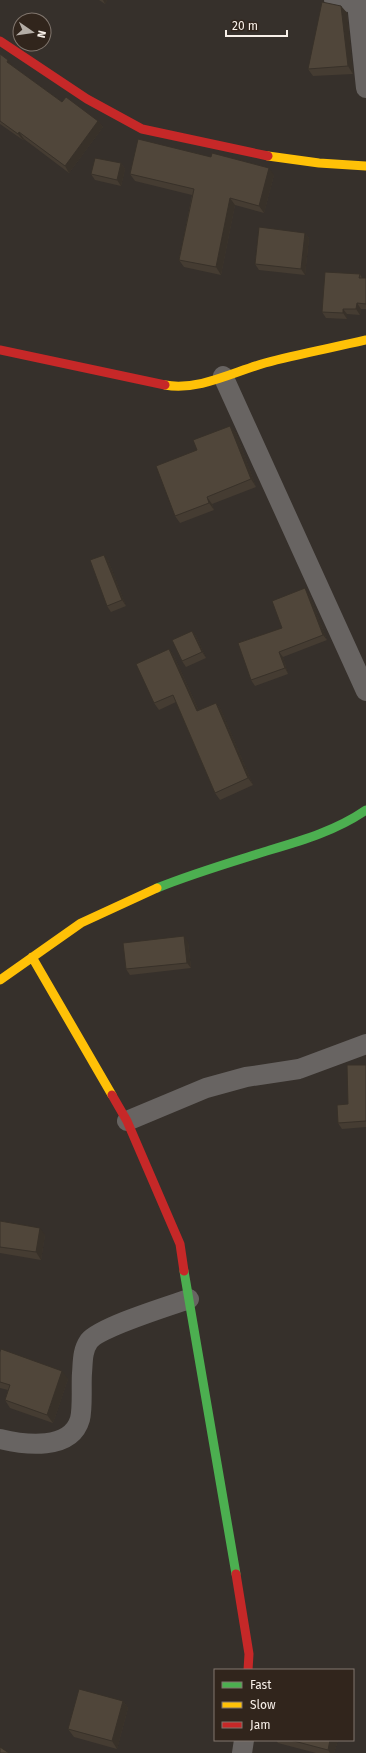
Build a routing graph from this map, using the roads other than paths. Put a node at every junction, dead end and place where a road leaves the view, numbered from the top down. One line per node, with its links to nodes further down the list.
1 (334, 0): 2 (street)
2 (361, 3): 4 (street)
3 (0, 41): 5 (street)
4 (366, 88)
5 (366, 166)
6 (366, 340): 8 (street)
7 (0, 350): 8 (street)
8 (223, 376): 9 (street)
9 (366, 691)
10 (366, 810): 11 (street)
11 (32, 957): 12 (street); 14 (street)
12 (0, 980)
13 (366, 1044): 14 (street)
14 (127, 1121): 15 (street)
15 (189, 1299): 16 (street); 17 (street)
16 (0, 1439)
17 (248, 1669)
18 (244, 1741): 19 (street)
19 (242, 1753)

